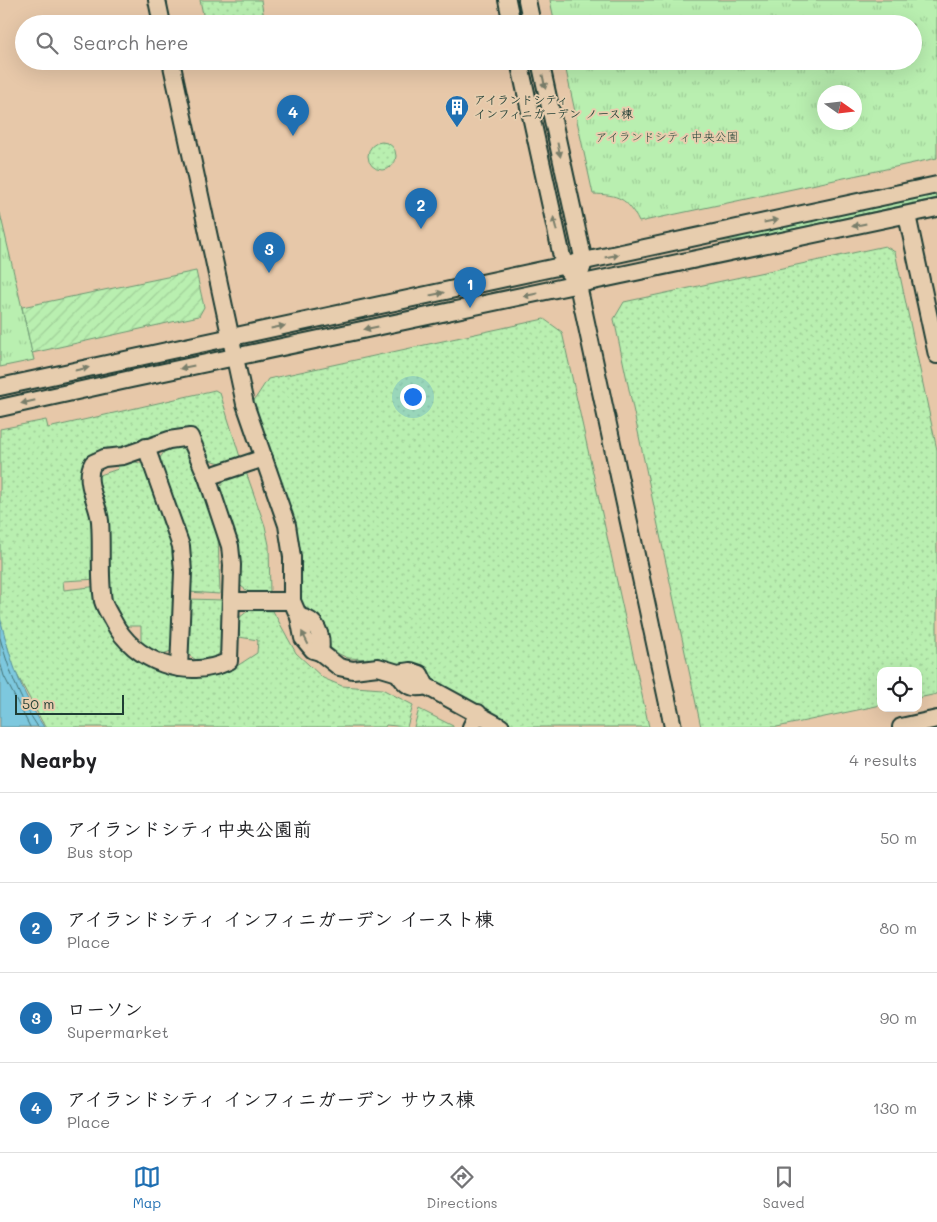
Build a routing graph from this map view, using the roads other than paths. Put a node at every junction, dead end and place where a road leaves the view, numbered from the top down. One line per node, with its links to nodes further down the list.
1 (157, 0): 4 (street)
2 (507, 0): 5 (street)
3 (527, 0): 6 (street)
4 (160, 15)
5 (510, 15)
6 (530, 15)
7 (173, 70): 16 (street)
8 (521, 70): 14 (street, one-way to 8)
9 (542, 70): 13 (street, one-way to 13)
10 (937, 185): 13 (street, one-way to 10)
11 (937, 208): 12 (street)
12 (907, 215): 15 (street, one-way to 15); 17 (street)
13 (584, 262): 14 (street); 15 (street)
14 (564, 266): 15 (street); 16 (street, one-way to 14)
15 (578, 285): 18 (street, one-way to 18); 30 (street)
16 (230, 337): 18 (street); 19 (street, one-way to 16)
17 (937, 355)
18 (234, 357): 20 (street, one-way to 20); 22 (street)
19 (0, 387)
20 (0, 408)
21 (146, 447): 23 (street); 26 (street); 26 (street)
22 (264, 458): 23 (street); 25 (street)
23 (207, 477): 24 (street)
24 (231, 600): 25 (street); 26 (street)
25 (292, 601): 28 (street)
26 (179, 668)
27 (937, 719): 31 (street)
28 (475, 720): 29 (street)
29 (501, 727)
30 (673, 727)
31 (901, 727)

